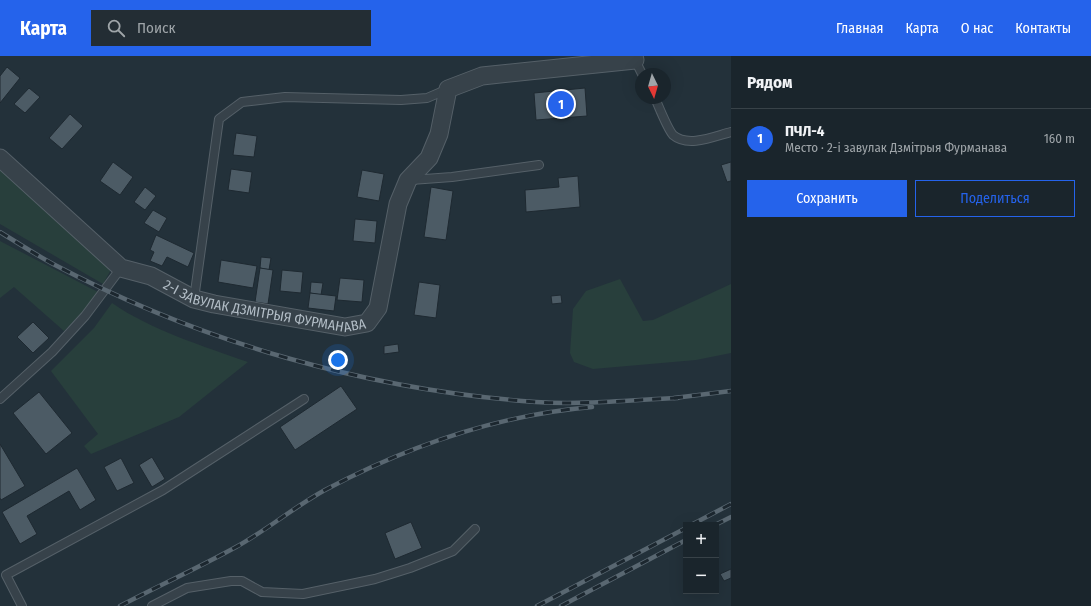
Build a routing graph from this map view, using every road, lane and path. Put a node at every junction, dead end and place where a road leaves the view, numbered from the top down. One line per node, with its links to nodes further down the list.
1 (637, 63): 2 (street)
2 (448, 89): 7 (street, 2-І ЗАВУЛАК ДЗМІТРЫЯ ФУРМАНАВА); 9 (lane)
3 (658, 104): 4 (lane)
4 (731, 132)
5 (0, 158): 8 (street, 2-І ЗАВУЛАК ДЗМІТРЫЯ ФУРМАНАВА)
6 (540, 165): 7 (lane)
7 (408, 180): 9 (street, 2-І ЗАВУЛАК ДЗМІТРЫЯ ФУРМАНАВА)
8 (121, 268): 9 (street, 2-І ЗАВУЛАК ДЗМІТРЫЯ ФУРМАНАВА); 10 (lane)
9 (194, 298)
10 (0, 399)
11 (304, 399): 13 (lane)
12 (475, 529): 15 (lane)
13 (3, 576): 14 (lane)
14 (22, 606)
15 (152, 606)

